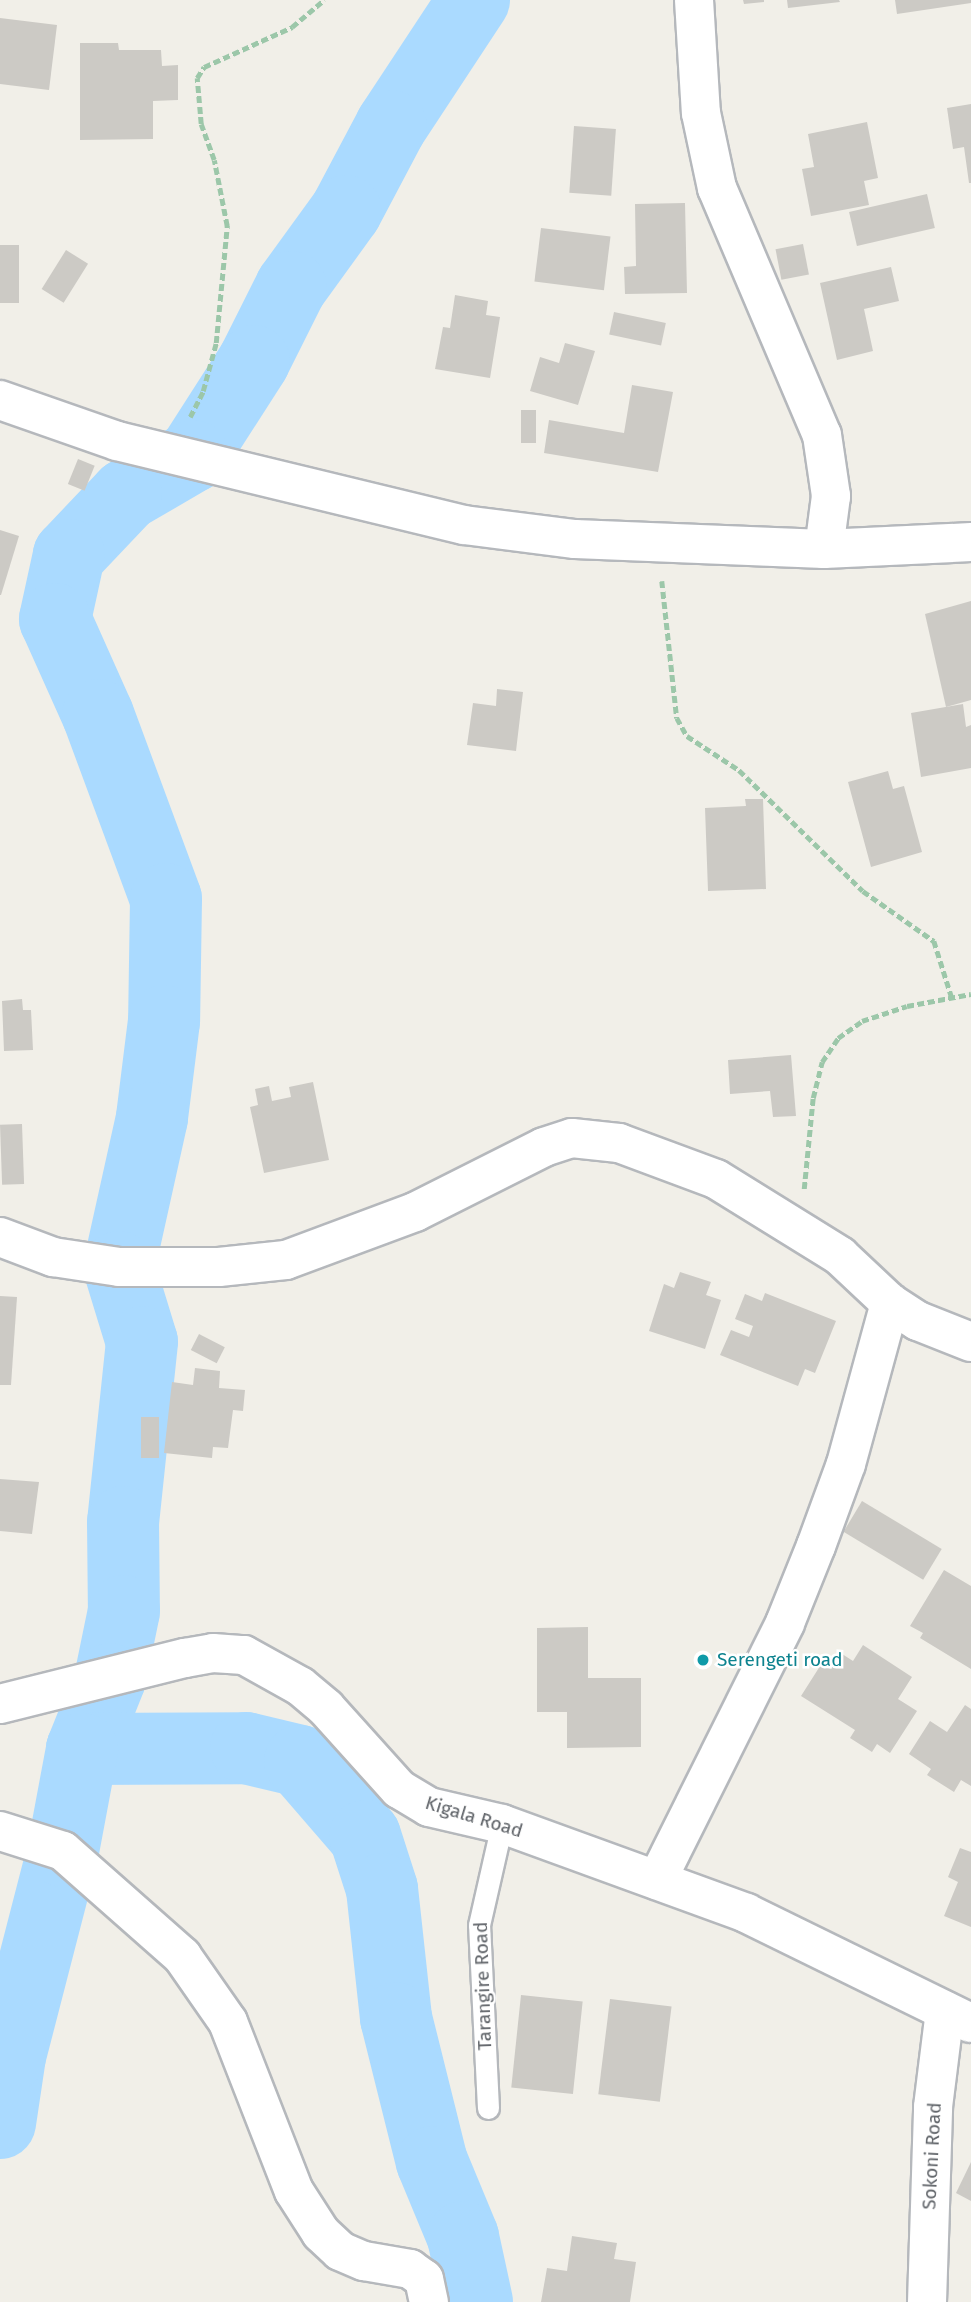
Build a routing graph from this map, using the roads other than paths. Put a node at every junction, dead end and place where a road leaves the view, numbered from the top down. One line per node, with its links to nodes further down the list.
1 (694, 0): 4 (street)
2 (0, 400): 4 (street)
3 (971, 542): 4 (street)
4 (824, 549)
5 (0, 1237): 7 (street)
6 (0, 1243): 7 (street)
7 (53, 1257): 8 (street)
8 (890, 1303): 9 (street); 13 (street)
9 (971, 1342)
10 (0, 1704): 11 (street, Kigala Road)
11 (502, 1825): 13 (street, Kigala Road); 15 (lane, Tarangire Road)
12 (0, 1831): 16 (street)
13 (657, 1880): 14 (street, Kigala Road)
14 (958, 2017): 17 (street, Sokoni Road)
15 (488, 2108)
16 (429, 2302)
17 (927, 2302)

